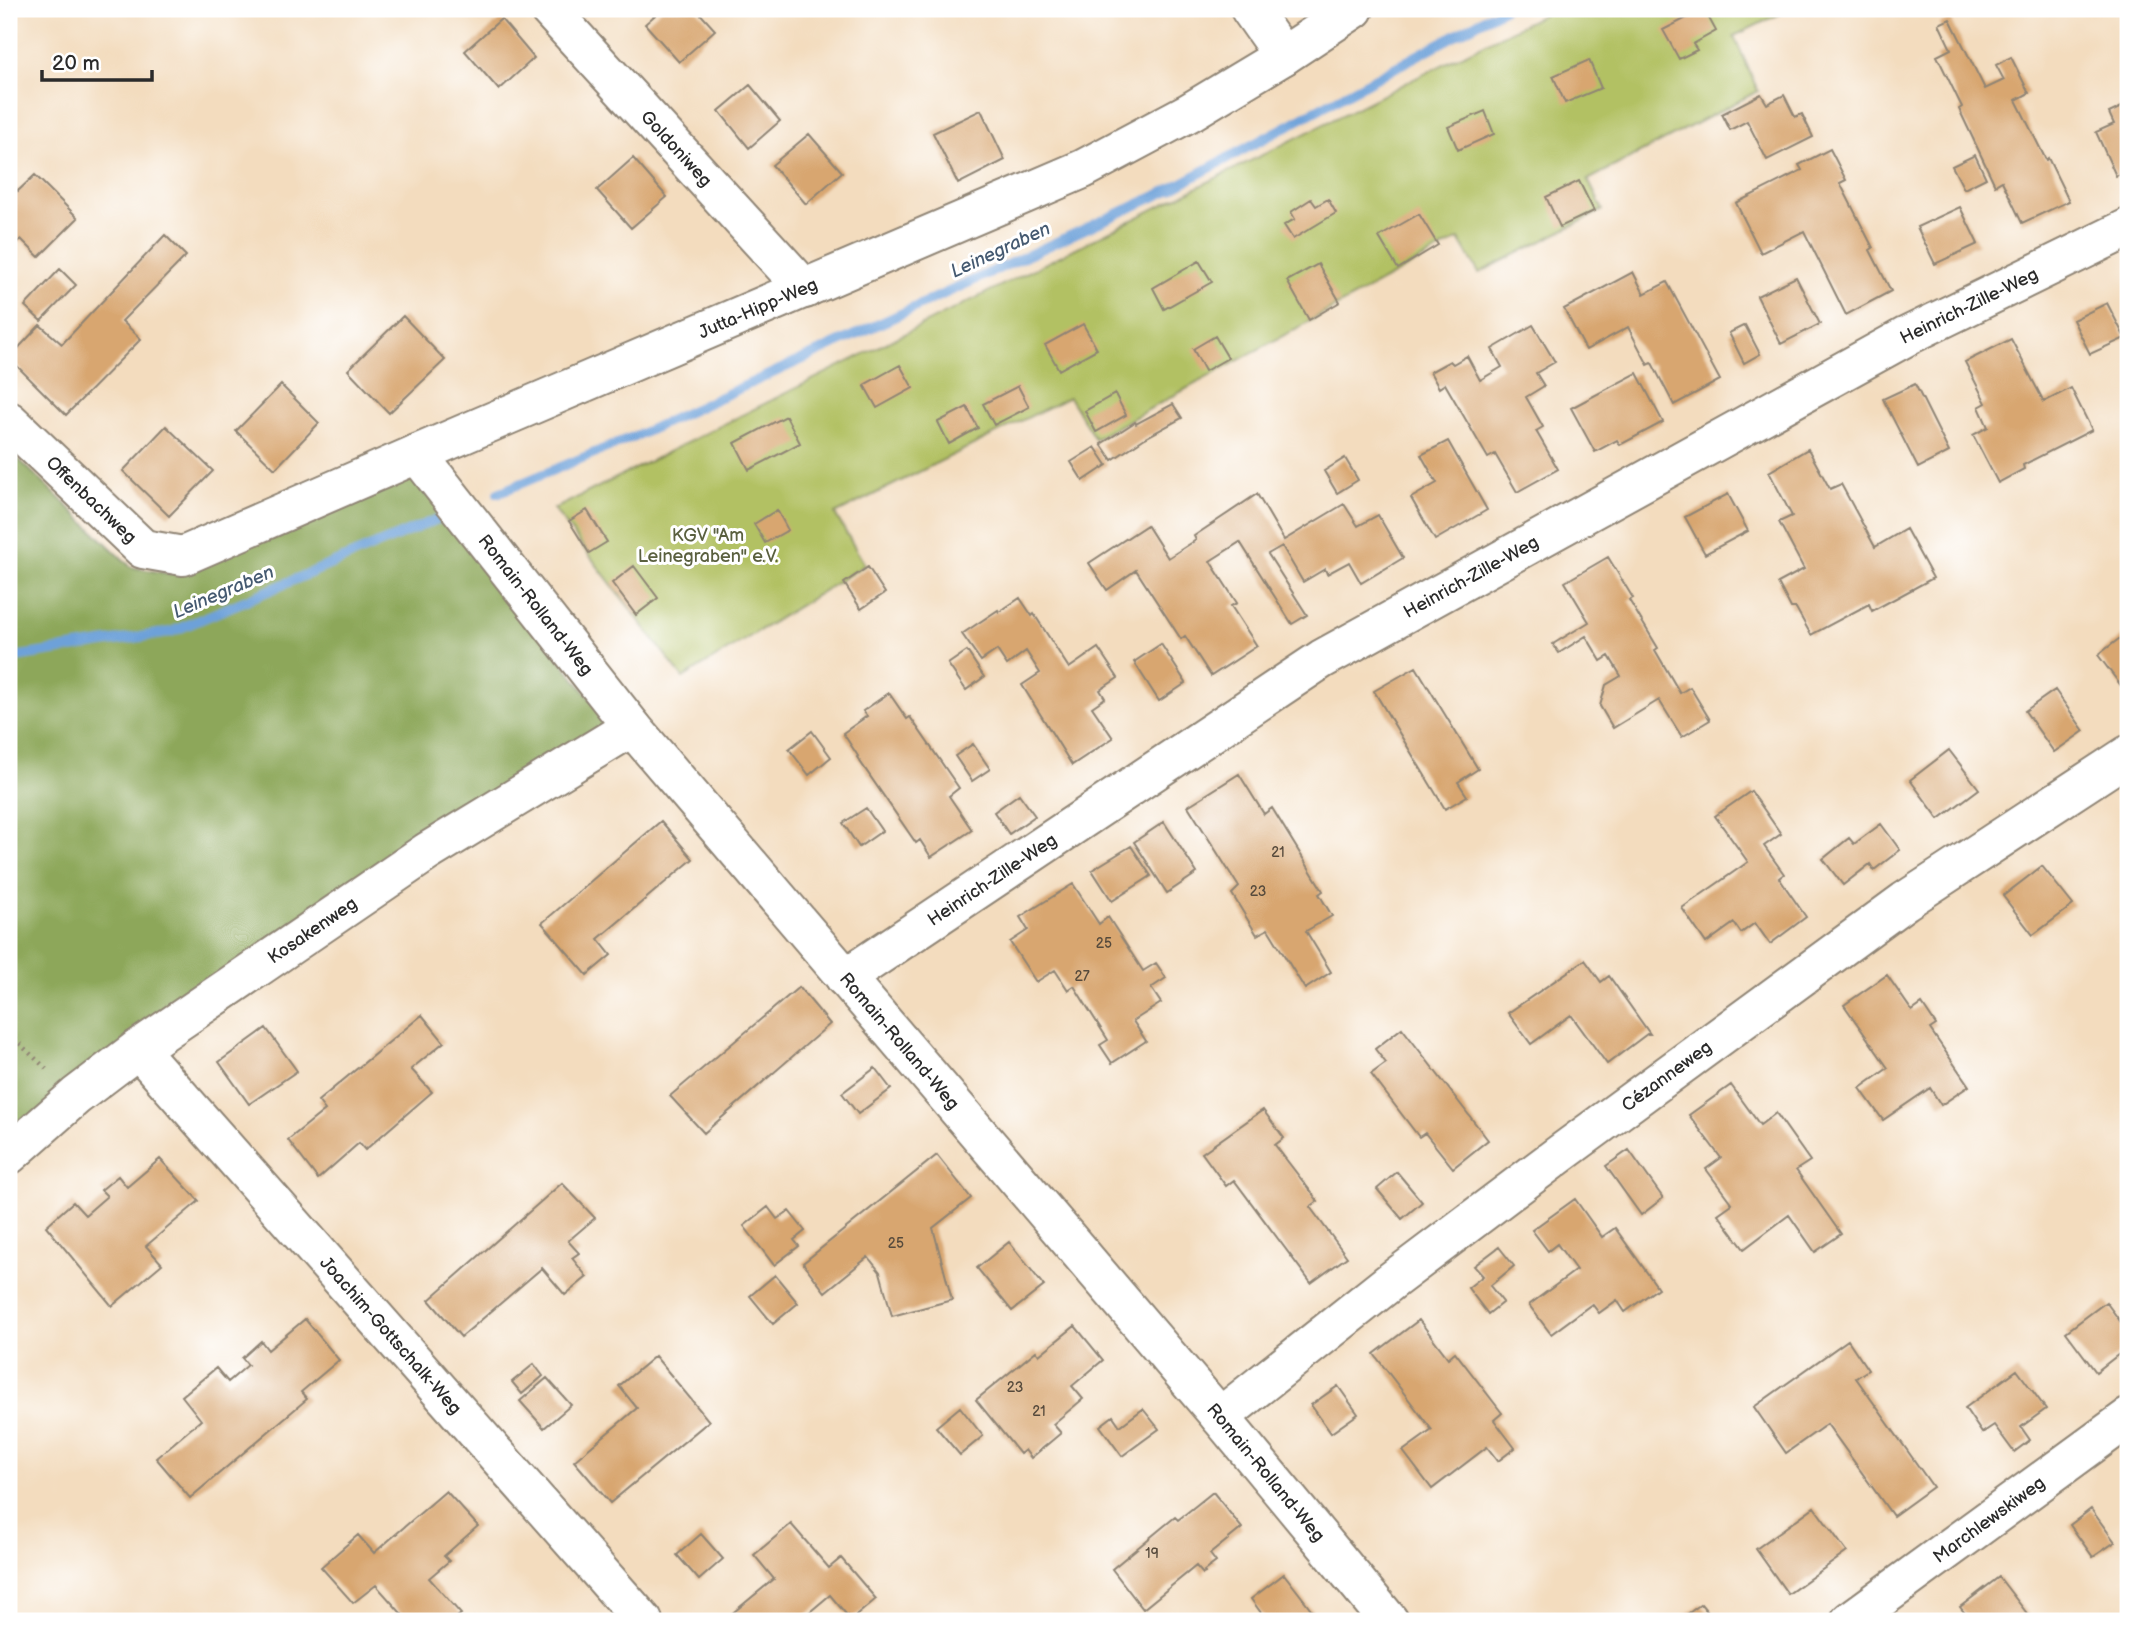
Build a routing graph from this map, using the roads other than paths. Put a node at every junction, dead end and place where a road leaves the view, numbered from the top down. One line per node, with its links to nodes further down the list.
1 (549, 9): 6 (street, Goldoniweg)
2 (1250, 9): 4 (street)
3 (1354, 9): 4 (street, Jutta-Hipp-Weg)
4 (1283, 56): 6 (street, Jutta-Hipp-Weg)
5 (2128, 228): 12 (street, Heinrich-Zille-Weg)
6 (805, 289): 8 (street, Jutta-Hipp-Weg)
7 (9, 421): 9 (street, Offenbachweg)
8 (417, 454): 9 (street, Jutta-Hipp-Weg); 10 (street, Romain-Rolland-Weg)
9 (143, 549)
10 (632, 727): 12 (street, Romain-Rolland-Weg); 13 (street, Kosakenweg)
11 (2128, 755): 15 (street, Cézanneweg)
12 (845, 978): 15 (street, Romain-Rolland-Weg)
13 (138, 1049): 14 (street, Kosakenweg); 17 (street, Joachim-Gottschalk-Weg)
14 (9, 1155)
15 (1220, 1417): 18 (street, Romain-Rolland-Weg)
16 (2128, 1418): 19 (street, Marchlewskiweg)
17 (643, 1621)
18 (1389, 1621)
19 (1850, 1621)

